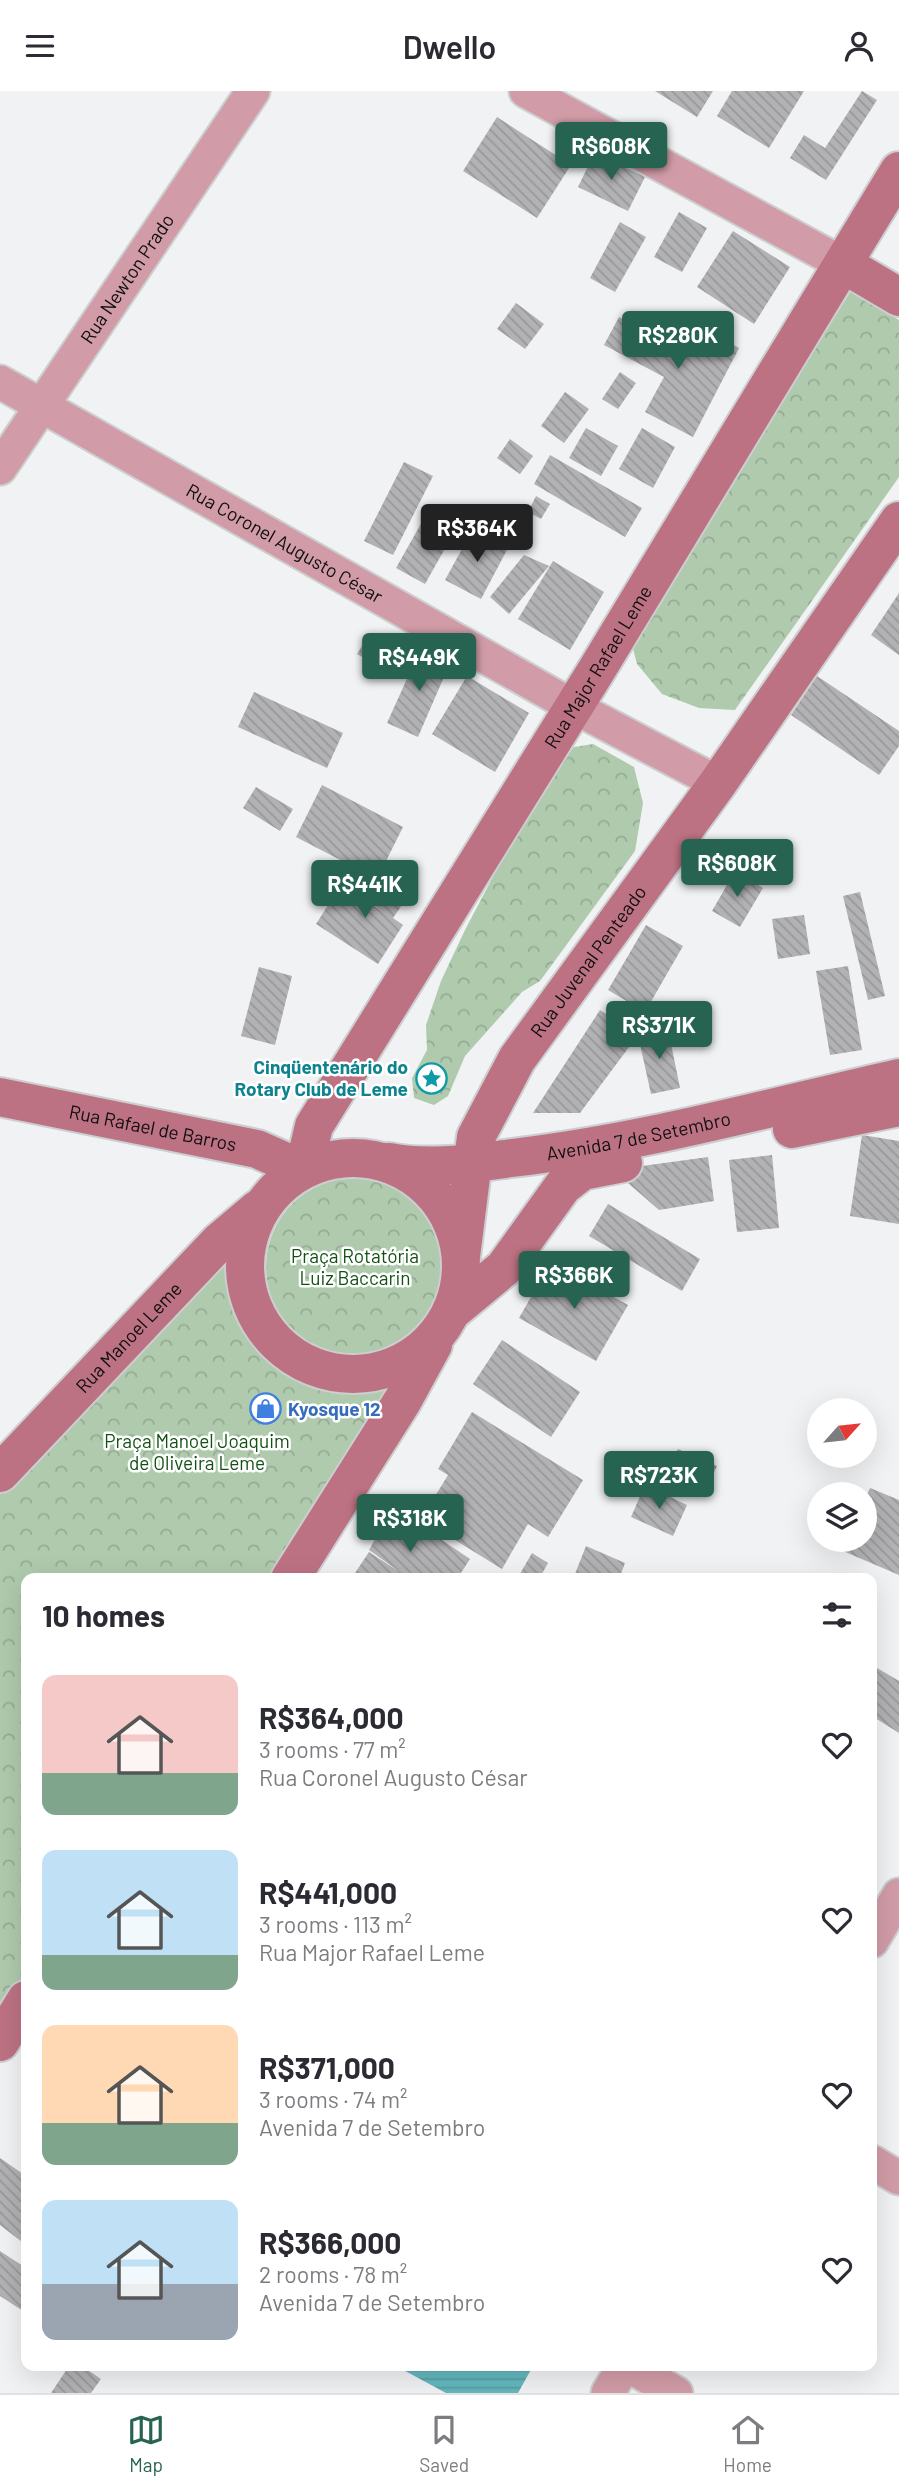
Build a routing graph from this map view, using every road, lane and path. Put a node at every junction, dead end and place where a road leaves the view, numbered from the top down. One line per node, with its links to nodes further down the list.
1 (253, 91): 7 (street, Rua Newton Prado)
2 (526, 91): 4 (street)
3 (899, 171): 4 (main road, Rua Major Rafael Leme)
4 (843, 264): 5 (main road); 10 (main road, Rua Major Rafael Leme)
5 (899, 297)
6 (0, 382): 7 (street, Rua Coronel Augusto César)
7 (41, 406): 8 (street, Rua Newton Prado); 10 (street, Rua Coronel Augusto César)
8 (0, 468)
9 (899, 521): 11 (main road, Rua Juvenal Penteado)
10 (574, 707): 11 (street, Rua Coronel Augusto César); 17 (main road, Rua Major Rafael Leme)
11 (718, 783): 16 (main road, Rua Juvenal Penteado)
12 (899, 1078): 16 (main road, Avenida 7 de Setembro)
13 (0, 1097): 17 (main road, Rua Rafael de Barros)
14 (899, 1107): 20 (main road, Avenida 7 de Setembro)
15 (374, 1158): 16 (main road, Avenida 7 de Setembro); 17 (main road); 19 (main road)
16 (472, 1163): 19 (main road, Rua Juvenal Penteado)
17 (303, 1168): 18 (main road)
18 (262, 1205): 20 (main road); 21 (main road, Rua Manoel Leme)
19 (461, 1256): 20 (main road)
20 (445, 1322): 22 (main road)
21 (0, 1473)
22 (294, 1573)
23 (899, 1895): 24 (street)
24 (877, 1932)
25 (21, 2008): 26 (main road)
26 (0, 2042)
27 (877, 2165): 28 (street)
28 (899, 2178)
29 (623, 2371): 31 (street)
30 (635, 2371): 32 (street)
31 (608, 2393)
32 (676, 2393)

